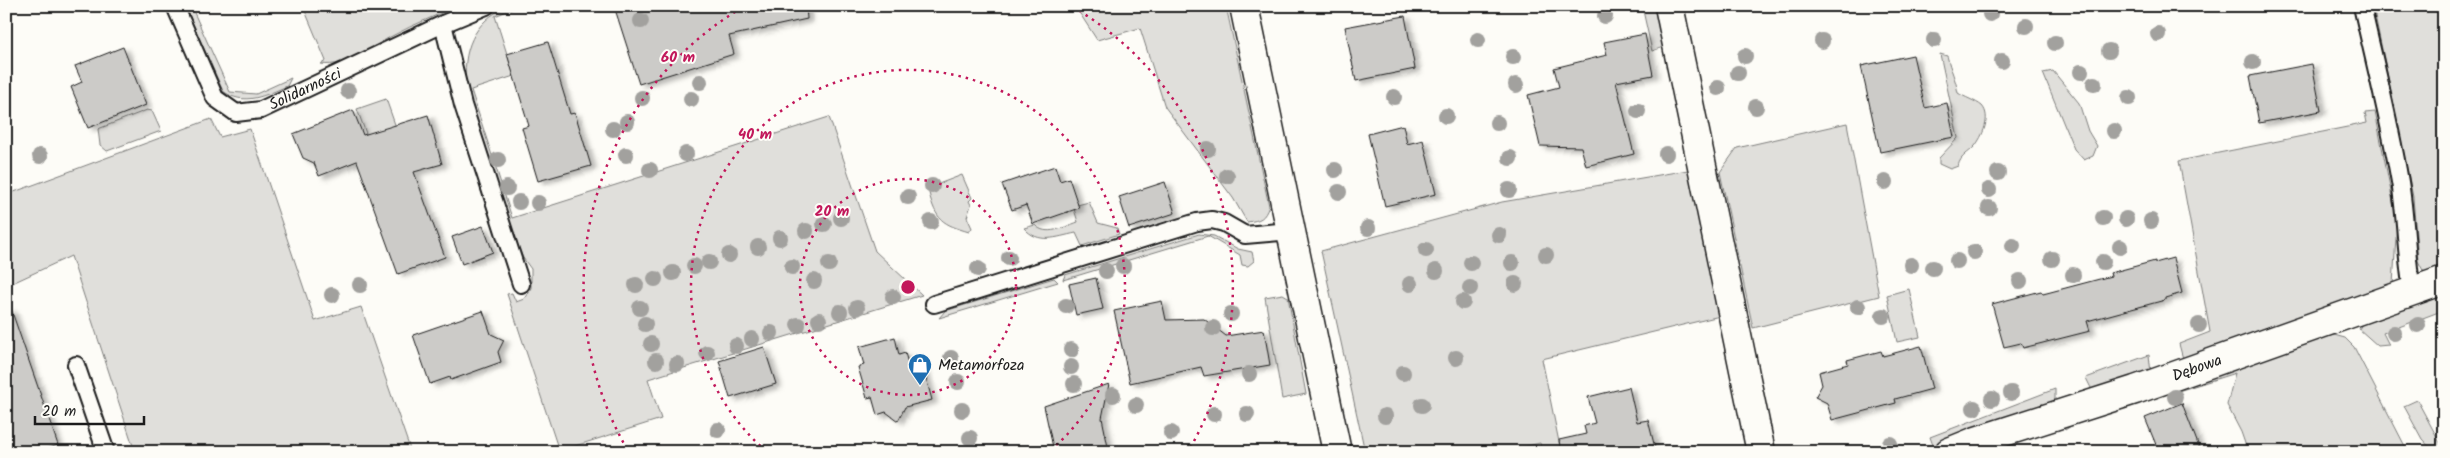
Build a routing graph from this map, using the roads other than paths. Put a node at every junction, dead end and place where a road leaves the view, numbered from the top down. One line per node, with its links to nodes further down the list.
1 (175, 6): 6 (lane, Solidarności)
2 (486, 6): 6 (lane, Solidarności)
3 (1244, 6): 7 (street)
4 (1669, 6): 15 (street)
5 (2362, 6): 10 (lane)
6 (443, 24): 9 (lane)
7 (1291, 231): 11 (lane); 14 (street)
8 (2444, 280): 10 (street, Dębowa)
9 (521, 284)
10 (2412, 291): 16 (street, Dębowa)
11 (934, 304)
12 (76, 365): 13 (lane)
13 (106, 452)
14 (1337, 452)
15 (1761, 452)
16 (1949, 452)

